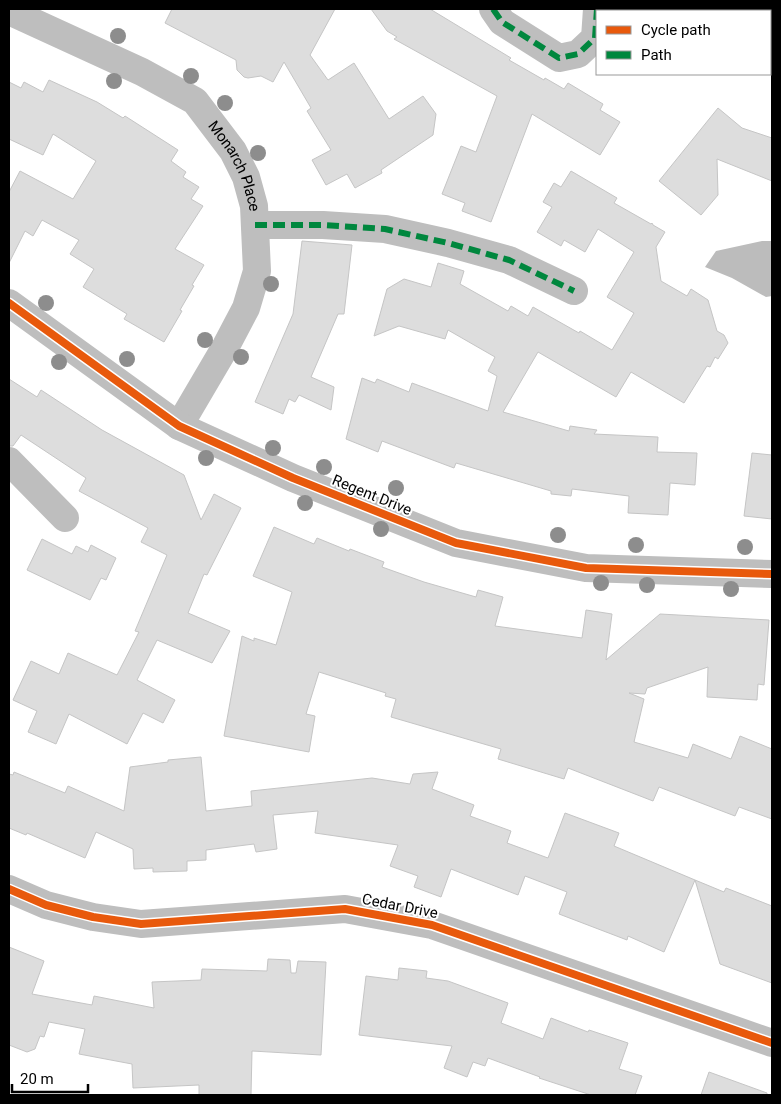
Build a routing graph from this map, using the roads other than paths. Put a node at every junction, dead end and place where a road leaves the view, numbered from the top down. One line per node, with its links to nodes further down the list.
1 (493, 9): 3 (street)
2 (9, 11): 4 (street, Monarch Place)
3 (596, 24)
4 (255, 225): 5 (street); 7 (street, Monarch Place)
5 (574, 291)
6 (13, 315): 7 (street, Regent Drive)
7 (179, 426): 10 (street, Regent Drive)
8 (9, 461): 9 (street)
9 (65, 518)
10 (772, 574)
11 (9, 889): 12 (street, Cedar Drive)
12 (772, 1043)

